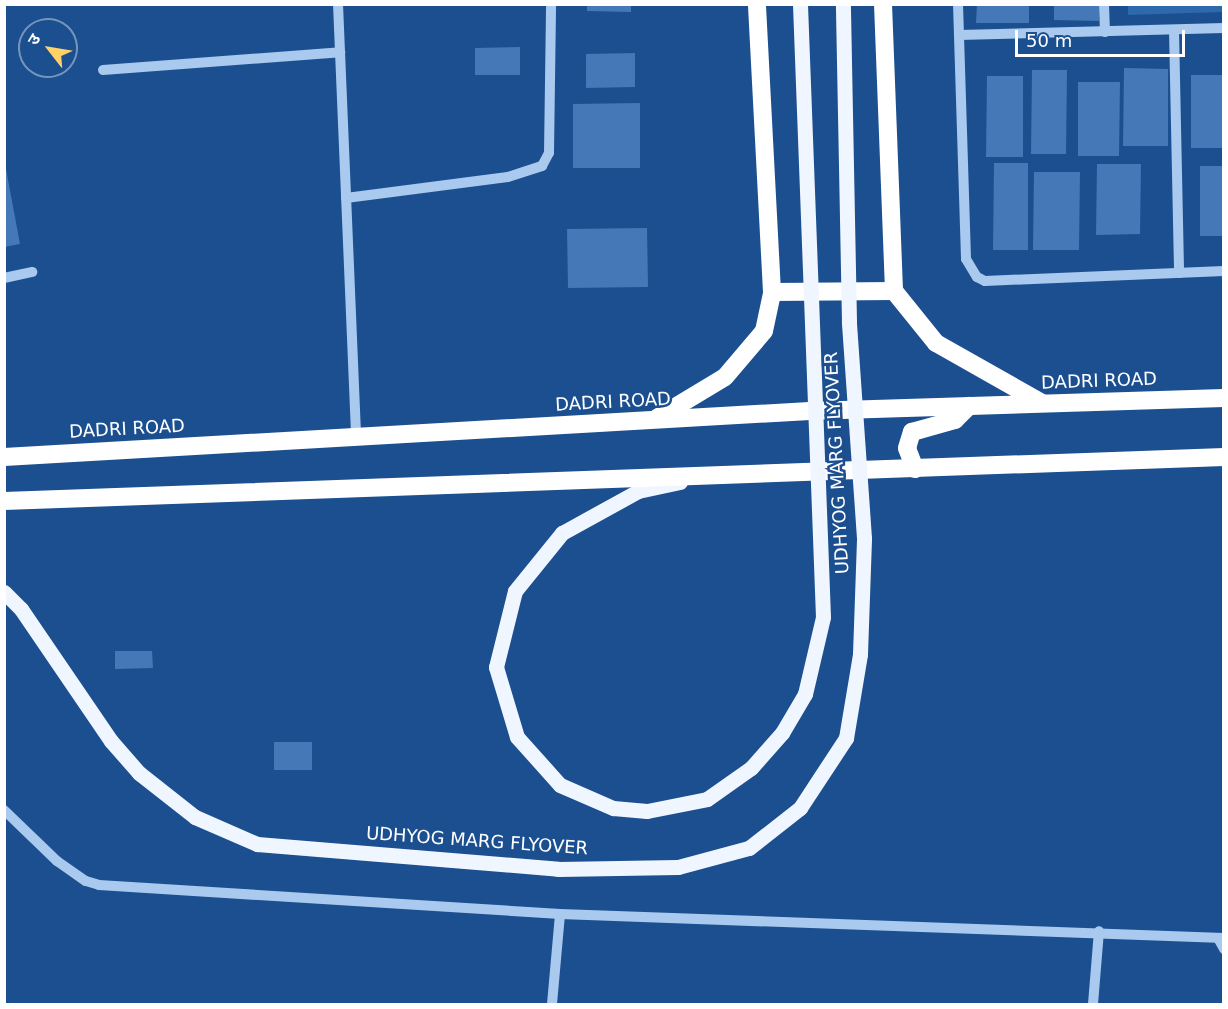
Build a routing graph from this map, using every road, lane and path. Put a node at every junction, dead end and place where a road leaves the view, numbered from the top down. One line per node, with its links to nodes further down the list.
1 (338, 4): 13 (street)
2 (551, 4): 15 (street)
3 (757, 4): 21 (highway)
4 (800, 4): 30 (main road, UDHYOG MARG FLYOVER, bridge)
5 (843, 4): 32 (main road, UDHYOG MARG FLYOVER, bridge)
6 (883, 4): 20 (highway)
7 (958, 4): 12 (street)
8 (1104, 4): 11 (street)
9 (1224, 28): 10 (street)
10 (1174, 30): 11 (street); 18 (street)
11 (1105, 32): 12 (street)
12 (959, 35): 18 (street)
13 (340, 52): 14 (street); 15 (street)
14 (103, 70)
15 (346, 198): 26 (street)
16 (1224, 271): 18 (street)
17 (32, 272): 19 (street)
18 (1179, 273)
19 (4, 278)
20 (894, 291): 21 (highway); 23 (highway)
21 (772, 292): 25 (highway)
22 (1224, 398): 23 (highway, DADRI ROAD)
23 (1043, 404): 24 (highway, DADRI ROAD)
24 (969, 406): 25 (highway, DADRI ROAD); 29 (highway)
25 (652, 420): 26 (highway, DADRI ROAD)
26 (356, 437): 27 (highway, DADRI ROAD)
27 (4, 457)
28 (1224, 457): 29 (highway)
29 (915, 469): 30 (highway)
30 (706, 476): 31 (highway)
31 (4, 501)
32 (4, 592)
33 (4, 810): 34 (street)
34 (560, 914): 35 (street); 38 (street)
35 (1099, 931): 36 (street); 39 (street)
36 (1221, 938): 37 (street)
37 (1224, 949)
38 (552, 1005)
39 (1093, 1005)

